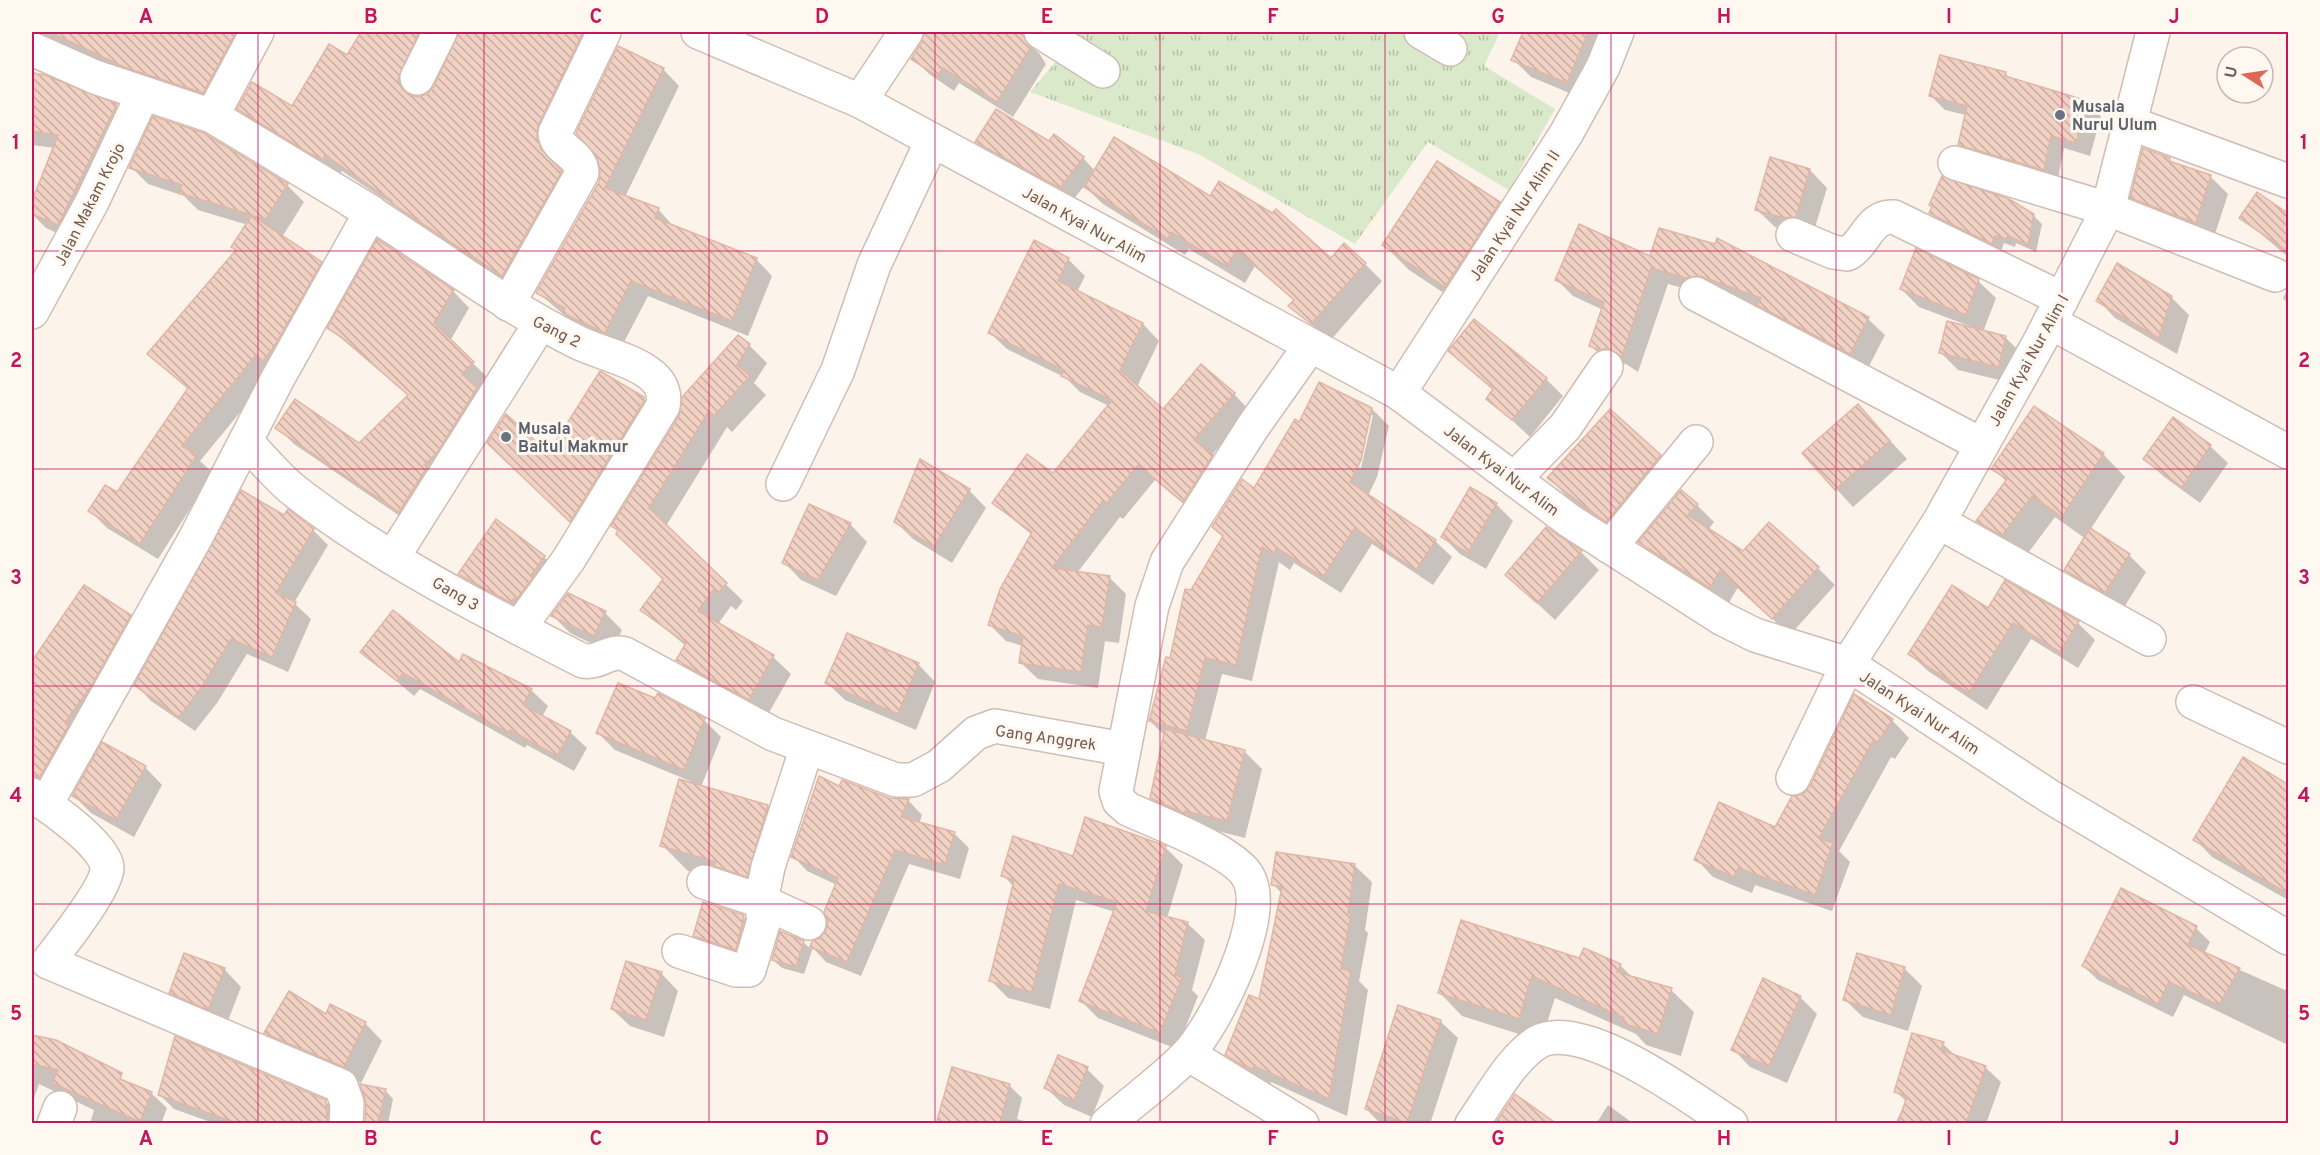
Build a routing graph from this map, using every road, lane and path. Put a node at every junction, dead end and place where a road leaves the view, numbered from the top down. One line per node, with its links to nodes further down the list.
1 (257, 32): 16 (street)
2 (440, 32): 13 (street)
3 (604, 32): 26 (street)
4 (698, 32): 15 (street, Jalan Kyai Nur Alim)
5 (906, 32): 15 (street)
6 (1041, 32): 12 (street)
7 (1422, 32): 11 (street)
8 (1617, 32): 32 (street, Jalan Kyai Nur Alim II)
9 (2153, 32): 17 (street, Jalan Kyai Nur Alim I)
10 (32, 49): 14 (street, Gang 2)
11 (1450, 49)
12 (1103, 71)
13 (417, 78)
14 (143, 94): 16 (street, Gang 2); 28 (street, Jalan Makam Krojo)
15 (860, 101): 18 (street, Jalan Kyai Nur Alim)
16 (212, 116): 22 (street, Gang 2)
17 (2130, 123): 20 (street); 21 (street, Jalan Kyai Nur Alim I)
18 (932, 141): 30 (street, Jalan Kyai Nur Alim); 38 (street)
19 (1955, 163): 21 (street)
20 (2289, 181)
21 (2108, 208): 24 (street); 27 (street, Jalan Kyai Nur Alim I)
22 (370, 212): 26 (street, Gang 2); 33 (street)
23 (1793, 235): 27 (street)
24 (2275, 275)
25 (1696, 294): 35 (street)
26 (508, 304): 29 (street, Gang 2)
27 (2056, 310): 35 (street, Jalan Kyai Nur Alim I); 36 (street)
28 (32, 312)
29 (540, 324): 41 (street); 42 (street, Gang 2)
30 (1310, 346): 32 (street, Jalan Kyai Nur Alim); 48 (street)
31 (1606, 367): 37 (street)
32 (1399, 393): 37 (street, Jalan Kyai Nur Alim)
33 (246, 442): 41 (street, Gang 3); 50 (street)
34 (1696, 442): 40 (street)
35 (1982, 445): 39 (street, Jalan Kyai Nur Alim I)
36 (2289, 452)
37 (1514, 479): 40 (street, Jalan Kyai Nur Alim)
38 (783, 484)
39 (1939, 522): 43 (street); 44 (street, Jalan Kyai Nur Alim I)
40 (1610, 547): 44 (street, Jalan Kyai Nur Alim)
41 (393, 557): 42 (street, Gang 3)
42 (519, 628): 46 (street, Gang Anggrek)
43 (2149, 639)
44 (1848, 664): 49 (street, Jalan Kyai Nur Alim I); 54 (street, Jalan Kyai Nur Alim)
45 (2193, 702): 47 (street)
46 (807, 747): 48 (street, Gang Anggrek); 52 (street)
47 (2289, 747)
48 (1123, 749): 57 (street)
49 (1793, 778)
50 (39, 800): 56 (street)
51 (704, 882): 52 (street)
52 (761, 901): 53 (street); 55 (street)
53 (809, 923)
54 (2288, 937)
55 (679, 951)
56 (40, 959): 58 (street)
57 (1188, 1054): 59 (street); 60 (street)
58 (346, 1124)
59 (1107, 1124)
60 (1302, 1124)
61 (1472, 1124): 62 (street)
62 (1731, 1124)

